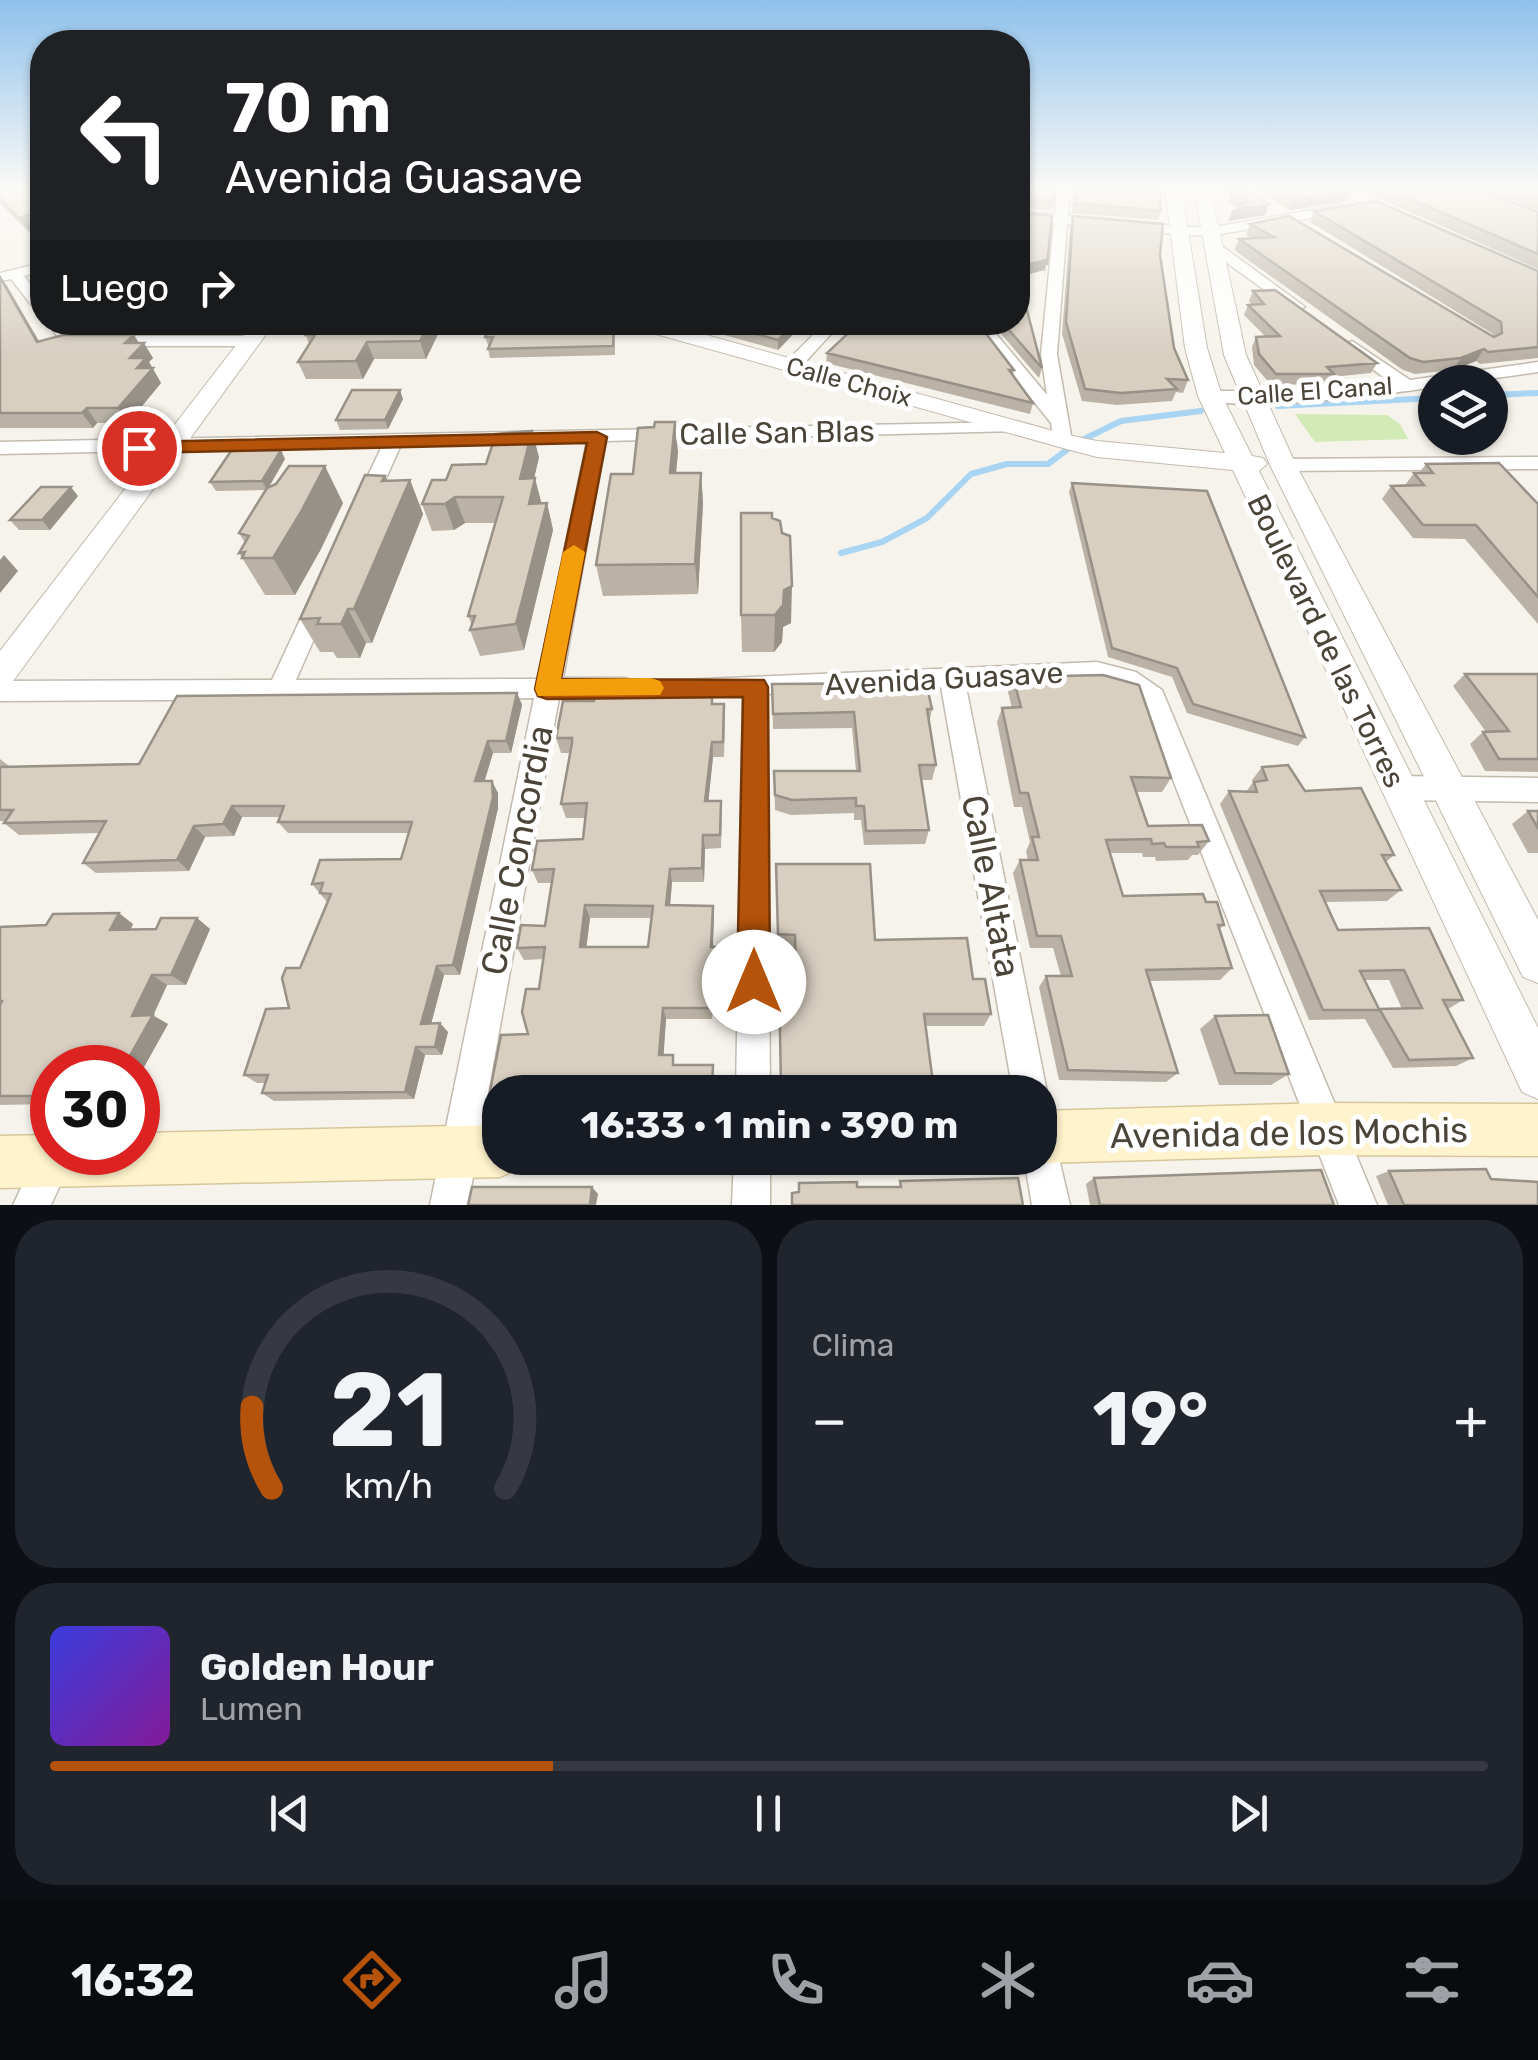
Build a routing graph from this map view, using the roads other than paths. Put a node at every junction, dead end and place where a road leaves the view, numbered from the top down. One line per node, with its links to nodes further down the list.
1 (1060, 244): 21 (street)
2 (1179, 244): 18 (street, Boulevard de las Torres)
3 (1211, 244): 19 (street, Boulevard de las Torres)
4 (1218, 244): 7 (street)
5 (7, 276): 6 (street)
6 (30, 297)
7 (1315, 320)
8 (1330, 331): 17 (street)
9 (64, 335): 10 (street)
10 (206, 335)
11 (256, 335): 25 (street)
12 (685, 335): 16 (street, Calle Choix)
13 (822, 335): 16 (street)
14 (986, 335): 21 (street)
15 (1538, 366): 17 (street, Calle El Canal)
16 (791, 367): 20 (street, Calle Choix)
17 (1406, 385): 19 (street, Calle El Canal)
18 (1210, 396): 19 (street, Calle El Canal); 27 (street, Boulevard de las Torres)
19 (1256, 399): 29 (street, Boulevard de las Torres)
20 (1013, 427): 21 (street, Calle Choix); 22 (street, Calle San Blas)
21 (1061, 431): 27 (street)
22 (597, 437): 23 (street, Calle San Blas); 37 (street, Calle Concordia)
23 (393, 443): 25 (street, Calle San Blas); 31 (street)
24 (0, 448): 25 (street, Calle San Blas)
25 (174, 448): 33 (street)
26 (1538, 462): 28 (street)
27 (1240, 463): 29 (street); 39 (street, Boulevard de las Torres)
28 (1496, 463): 29 (street); 30 (street)
29 (1283, 464): 40 (street, Boulevard de las Torres)
30 (1517, 484)
31 (353, 530)
32 (328, 583): 36 (street)
33 (0, 675)
34 (952, 680): 35 (street, Avenida Guasave); 44 (street, Calle Altata); 46 (street, Avenida Guasave)
35 (756, 687): 37 (street, Avenida Guasave); 43 (street)
36 (280, 688): 37 (street, Avenida Guasave); 38 (street, Avenida Guasave)
37 (547, 689): 49 (street, Calle Concordia)
38 (0, 691)
39 (1397, 788): 40 (street); 45 (street, Boulevard de las Torres)
40 (1451, 790): 41 (street); 42 (street, Boulevard de las Torres)
41 (1538, 790)
42 (1538, 962)
43 (753, 1075)
44 (1027, 1075)
45 (1538, 1076)
46 (1328, 1129): 47 (main road, Avenida de los Mochis); 48 (main road, Avenida de los Mochis); 57 (street, Avenida Guasave)
47 (1538, 1130)
48 (1057, 1137)
49 (480, 1152): 53 (main road); 54 (street, Calle Concordia)
50 (0, 1162): 53 (main road)
51 (752, 1175): 55 (street)
52 (1045, 1175): 56 (street)
53 (42, 1183)
54 (449, 1205)
55 (751, 1205)
56 (1051, 1205)
57 (1358, 1205)

